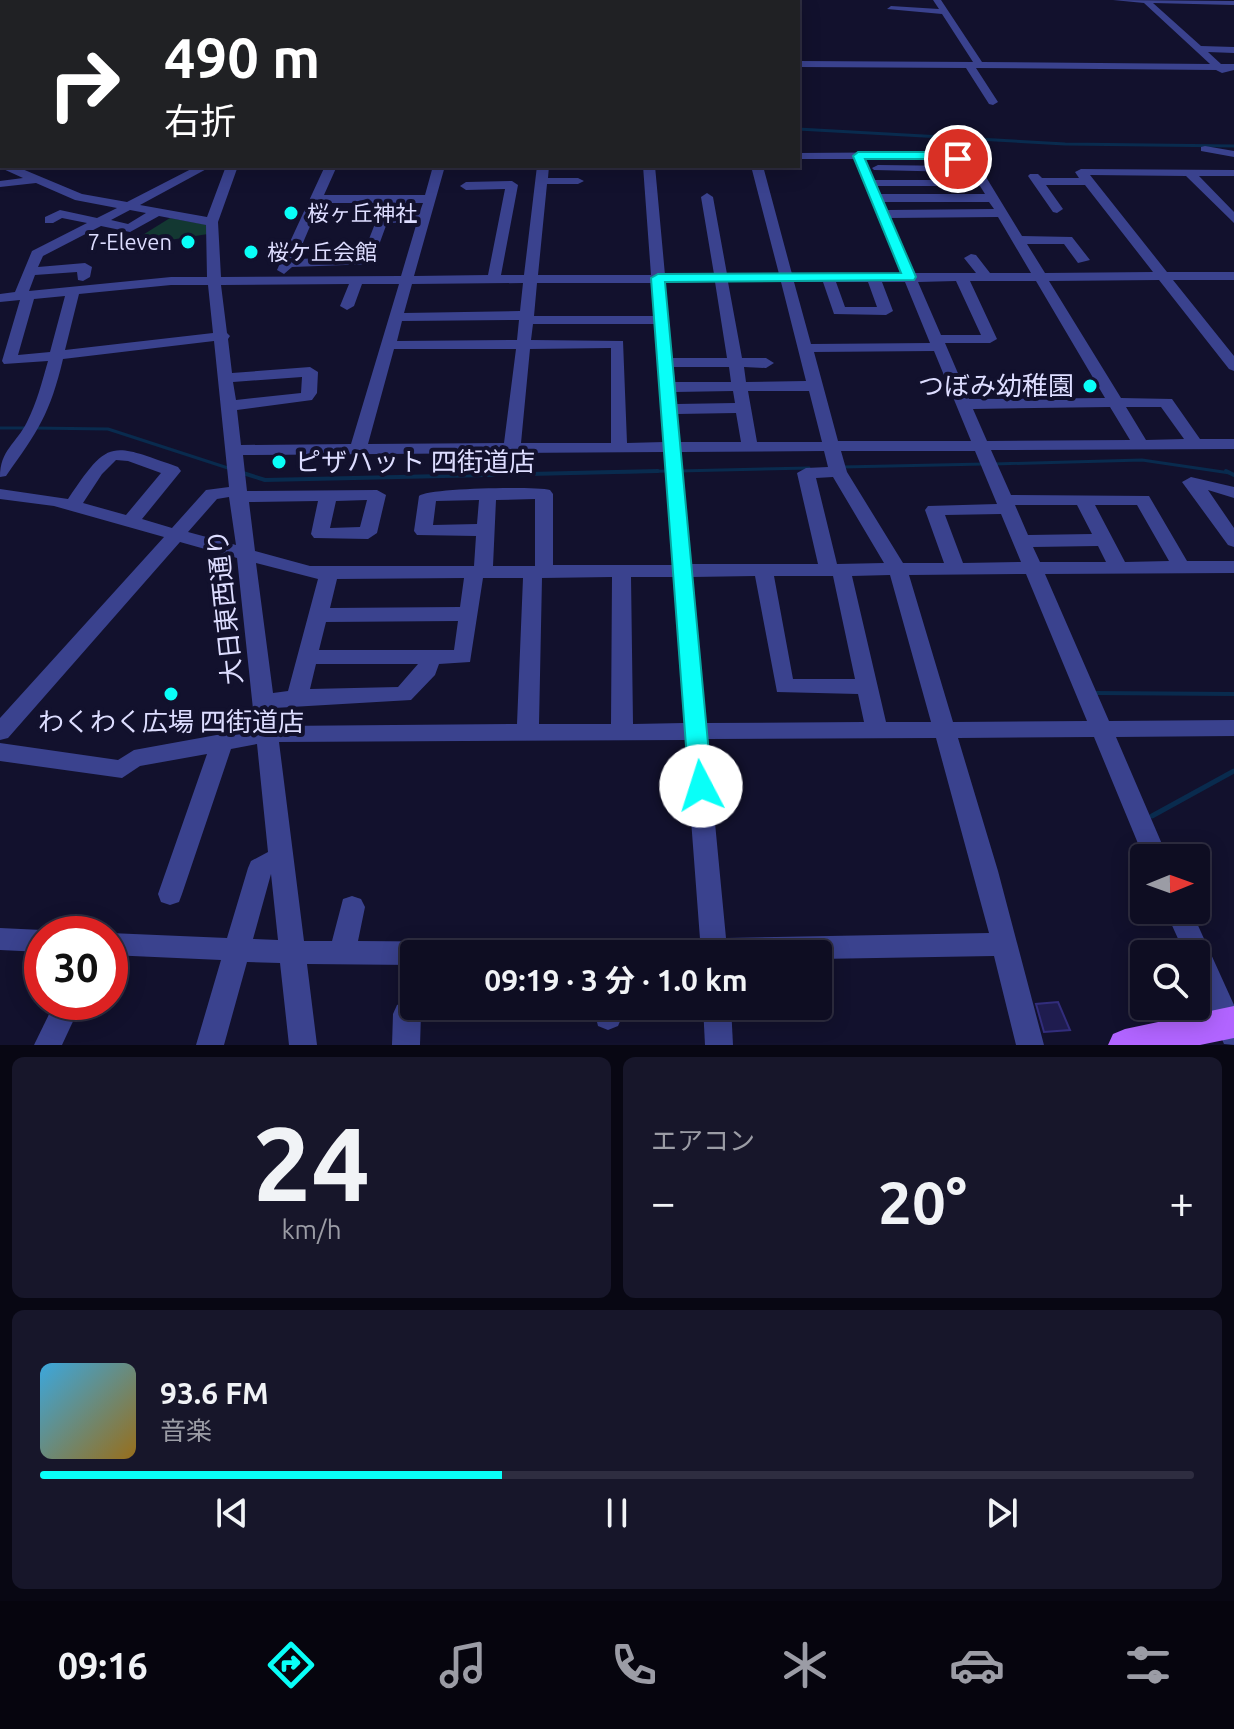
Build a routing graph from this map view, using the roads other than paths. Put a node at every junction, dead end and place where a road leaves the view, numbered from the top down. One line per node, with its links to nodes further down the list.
1 (937, 0): 6 (street)
2 (1117, 0): 3 (street)
3 (1147, 2): 4 (street); 7 (street)
4 (1234, 3)
5 (891, 9): 6 (street)
6 (945, 12): 10 (street)
7 (1200, 49): 8 (street); 11 (street)
8 (1234, 50)
9 (800, 64): 10 (street)
10 (974, 65): 11 (street); 14 (street)
11 (1219, 67): 12 (street); 13 (street)
12 (1234, 67)
13 (1234, 79)
14 (993, 102)
15 (1205, 149): 16 (street)
16 (1234, 154)
17 (800, 157): 33 (street)
18 (11, 168): 28 (street)
19 (202, 168): 39 (street)
20 (231, 168): 47 (street, 大日東西通り)
21 (330, 168): 37 (street)
22 (438, 168): 38 (street)
23 (649, 168): 64 (street)
24 (758, 168): 66 (street)
25 (1188, 172): 26 (street); 30 (street); 43 (street)
26 (1234, 173)
27 (542, 174): 29 (street); 69 (street)
28 (42, 179): 32 (street); 39 (street)
29 (578, 181)
30 (1087, 181): 40 (street); 57 (street)
31 (983, 183): 33 (street); 33 (street); 36 (street)
32 (0, 184)
33 (870, 184): 36 (street); 42 (street); 60 (street)
34 (466, 186): 68 (street)
35 (707, 197): 65 (street)
36 (992, 198): 42 (street)
37 (317, 199): 38 (street); 55 (street)
38 (430, 199): 44 (street)
39 (128, 207): 41 (street); 46 (street)
40 (1057, 209)
41 (156, 212): 46 (street); 47 (street)
42 (1000, 213): 49 (street)
43 (1232, 215)
44 (424, 218): 55 (street); 72 (street)
45 (49, 220): 46 (street)
46 (99, 222): 48 (street)
47 (212, 222): 73 (street, 大日東西通り)
48 (71, 237): 50 (street); 52 (street)
49 (1016, 240): 54 (street); 63 (street)
50 (94, 241)
51 (79, 249): 52 (street)
52 (37, 254): 56 (street)
53 (971, 258): 62 (street)
54 (1083, 260)
55 (287, 263): 70 (street)
56 (29, 272): 74 (street); 75 (street)
57 (1163, 276): 58 (street); 63 (street); 90 (street)
58 (1234, 276)
59 (873, 277): 60 (street); 67 (street); 67 (street)
60 (910, 277): 61 (street); 82 (street)
61 (961, 277): 62 (street); 82 (street)
62 (986, 277): 63 (street)
63 (1038, 277): 95 (street)
64 (658, 278): 65 (street); 69 (street); 80 (street)
65 (723, 278): 66 (street); 88 (street)
66 (786, 278): 67 (street); 85 (street)
67 (828, 278)
68 (494, 279): 69 (street); 72 (street)
69 (531, 279): 79 (street)
70 (280, 280): 71 (street); 73 (street)
71 (357, 280): 72 (street); 77 (street)
72 (407, 280): 78 (street)
73 (214, 281): 74 (street); 81 (street, 大日東西通り)
74 (78, 284): 75 (street); 86 (street)
75 (24, 296): 76 (street); 86 (street)
76 (0, 298)
77 (347, 306)
78 (396, 317): 79 (street); 84 (street)
79 (526, 318): 80 (street); 83 (street)
80 (662, 320): 87 (street)
81 (223, 336): 86 (street); 91 (street, 大日東西通り)
82 (938, 343): 85 (street); 96 (street)
83 (524, 344): 84 (street); 106 (street); 108 (street)
84 (388, 345): 110 (street)
85 (805, 348): 93 (street)
86 (59, 355): 111 (street)
87 (665, 362): 88 (street); 94 (street)
88 (736, 363): 89 (street); 92 (street)
89 (766, 363)
90 (1234, 366)
91 (226, 378): 97 (street, 大日東西通り); 97 (street)
92 (740, 386): 93 (street); 94 (street); 98 (street)
93 (815, 386): 105 (street)
94 (667, 387): 99 (street)
95 (1115, 402): 96 (street); 101 (street); 102 (street)
96 (963, 404): 103 (street)
97 (229, 406): 109 (street, 大日東西通り)
98 (743, 408): 99 (street); 104 (street)
99 (669, 409): 107 (street)
100 (1234, 444): 102 (street)
101 (1141, 445): 102 (street); 103 (street)
102 (1196, 445)
103 (981, 446): 105 (street); 119 (street)
104 (750, 447): 105 (street); 107 (street)
105 (831, 447): 112 (street)
106 (619, 448): 107 (street); 108 (street)
107 (672, 448): 137 (street)
108 (512, 449): 110 (street)
109 (235, 450): 110 (street); 115 (street, 大日東西通り)
110 (358, 450)
111 (0, 472)
112 (838, 472): 133 (street); 134 (street)
113 (1234, 493): 126 (street)
114 (0, 494): 120 (street)
115 (238, 494): 117 (street); 123 (street); 127 (street, 大日東西通り)
116 (488, 494): 122 (street); 122 (street); 139 (street)
117 (328, 496)
118 (1083, 500): 119 (street); 124 (street); 130 (street)
119 (1006, 504): 125 (street); 135 (street)
120 (72, 506): 121 (street); 121 (street)
121 (130, 522): 123 (street)
122 (485, 530): 138 (street)
123 (177, 535): 127 (street); 153 (street)
124 (1104, 540): 125 (street); 129 (street)
125 (1021, 541): 131 (street)
126 (1234, 541)
127 (245, 554): 140 (street); 147 (street, 大日東西通り)
128 (1234, 567): 130 (street)
129 (1119, 568): 130 (street); 131 (street)
130 (1182, 568)
131 (1033, 569): 135 (street); 148 (street)
132 (763, 570): 133 (street); 137 (street); 145 (street)
133 (835, 570): 134 (street); 145 (street)
134 (898, 570): 135 (street); 150 (street)
135 (956, 570)
136 (621, 571): 137 (street); 139 (street); 155 (street)
137 (683, 571): 152 (street)
138 (478, 572): 139 (street); 140 (street); 141 (street)
139 (538, 572): 154 (street)
140 (329, 573): 142 (street)
141 (468, 614): 142 (street); 144 (street)
142 (318, 615): 143 (street)
143 (307, 657): 144 (street); 146 (street)
144 (429, 657): 146 (street)
145 (867, 686): 151 (street)
146 (297, 697): 147 (street)
147 (262, 702): 156 (street, 大日東西通り)
148 (1101, 728): 149 (street); 150 (street); 159 (street)
149 (1234, 728)
150 (943, 729): 151 (street); 167 (street)
151 (877, 730): 152 (street)
152 (696, 731): 155 (street); 166 (street)
153 (0, 732)
154 (528, 732): 155 (street); 156 (street)
155 (622, 732)
156 (266, 734): 157 (street); 160 (street, 大日東西通り)
157 (222, 743): 158 (street); 161 (street)
158 (0, 752)
159 (1150, 844)
160 (280, 858): 170 (street); 171 (street, 大日東西通り)
161 (170, 894)
162 (352, 907): 172 (street)
163 (1184, 924): 177 (street)
164 (0, 939): 165 (street)
165 (24, 940)
166 (712, 940)
167 (1003, 944): 169 (street); 183 (street)
168 (128, 945): 170 (street)
169 (832, 948)
170 (235, 950): 171 (street); 179 (street)
171 (292, 952): 172 (street); 180 (street, 大日東西通り)
172 (342, 953): 173 (street)
173 (400, 953)
174 (60, 1020): 178 (street)
175 (407, 1020): 181 (street)
176 (718, 1020): 182 (street)
177 (1231, 1027): 184 (main road)
178 (48, 1045)
179 (210, 1045)
180 (303, 1045)
181 (406, 1045)
182 (719, 1045)
183 (1030, 1045)
184 (1125, 1045)

